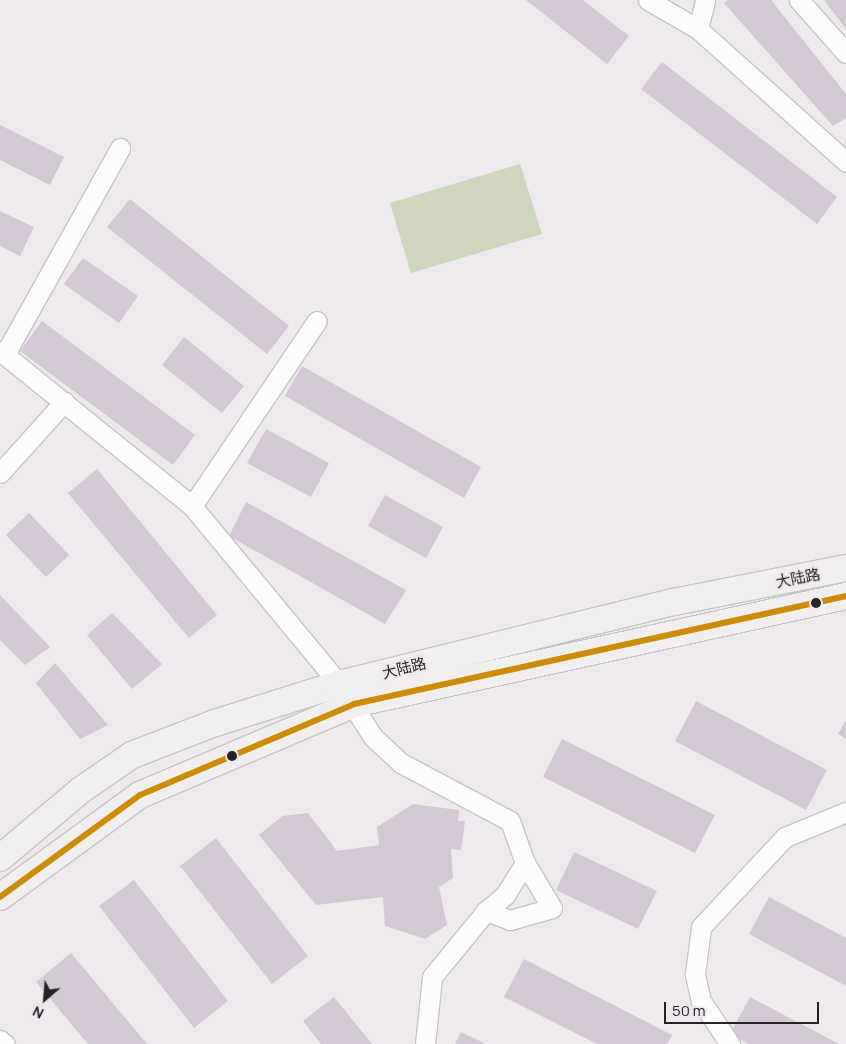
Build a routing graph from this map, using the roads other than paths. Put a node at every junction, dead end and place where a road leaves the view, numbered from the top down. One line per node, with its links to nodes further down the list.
1 (648, 0): 4 (street)
2 (705, 0): 4 (street)
3 (799, 0): 5 (street)
4 (698, 29): 7 (street)
5 (846, 53)
6 (120, 148): 9 (street)
7 (846, 162)
8 (317, 321): 12 (street)
9 (2, 352): 10 (street)
10 (64, 402): 11 (street); 12 (street)
11 (0, 474)
12 (192, 506): 15 (street)
13 (846, 568): 15 (main road, 大陆路)
14 (846, 596): 15 (main road, 大陆路)
15 (346, 694): 17 (main road, 大陆路); 18 (street); 19 (main road, 大陆路)
16 (846, 812): 24 (street)
17 (0, 858)
18 (525, 863): 20 (street); 20 (street)
19 (0, 897)
20 (486, 911): 23 (street)
21 (0, 1040): 22 (street)
22 (5, 1044)
23 (425, 1044)
24 (730, 1044)

